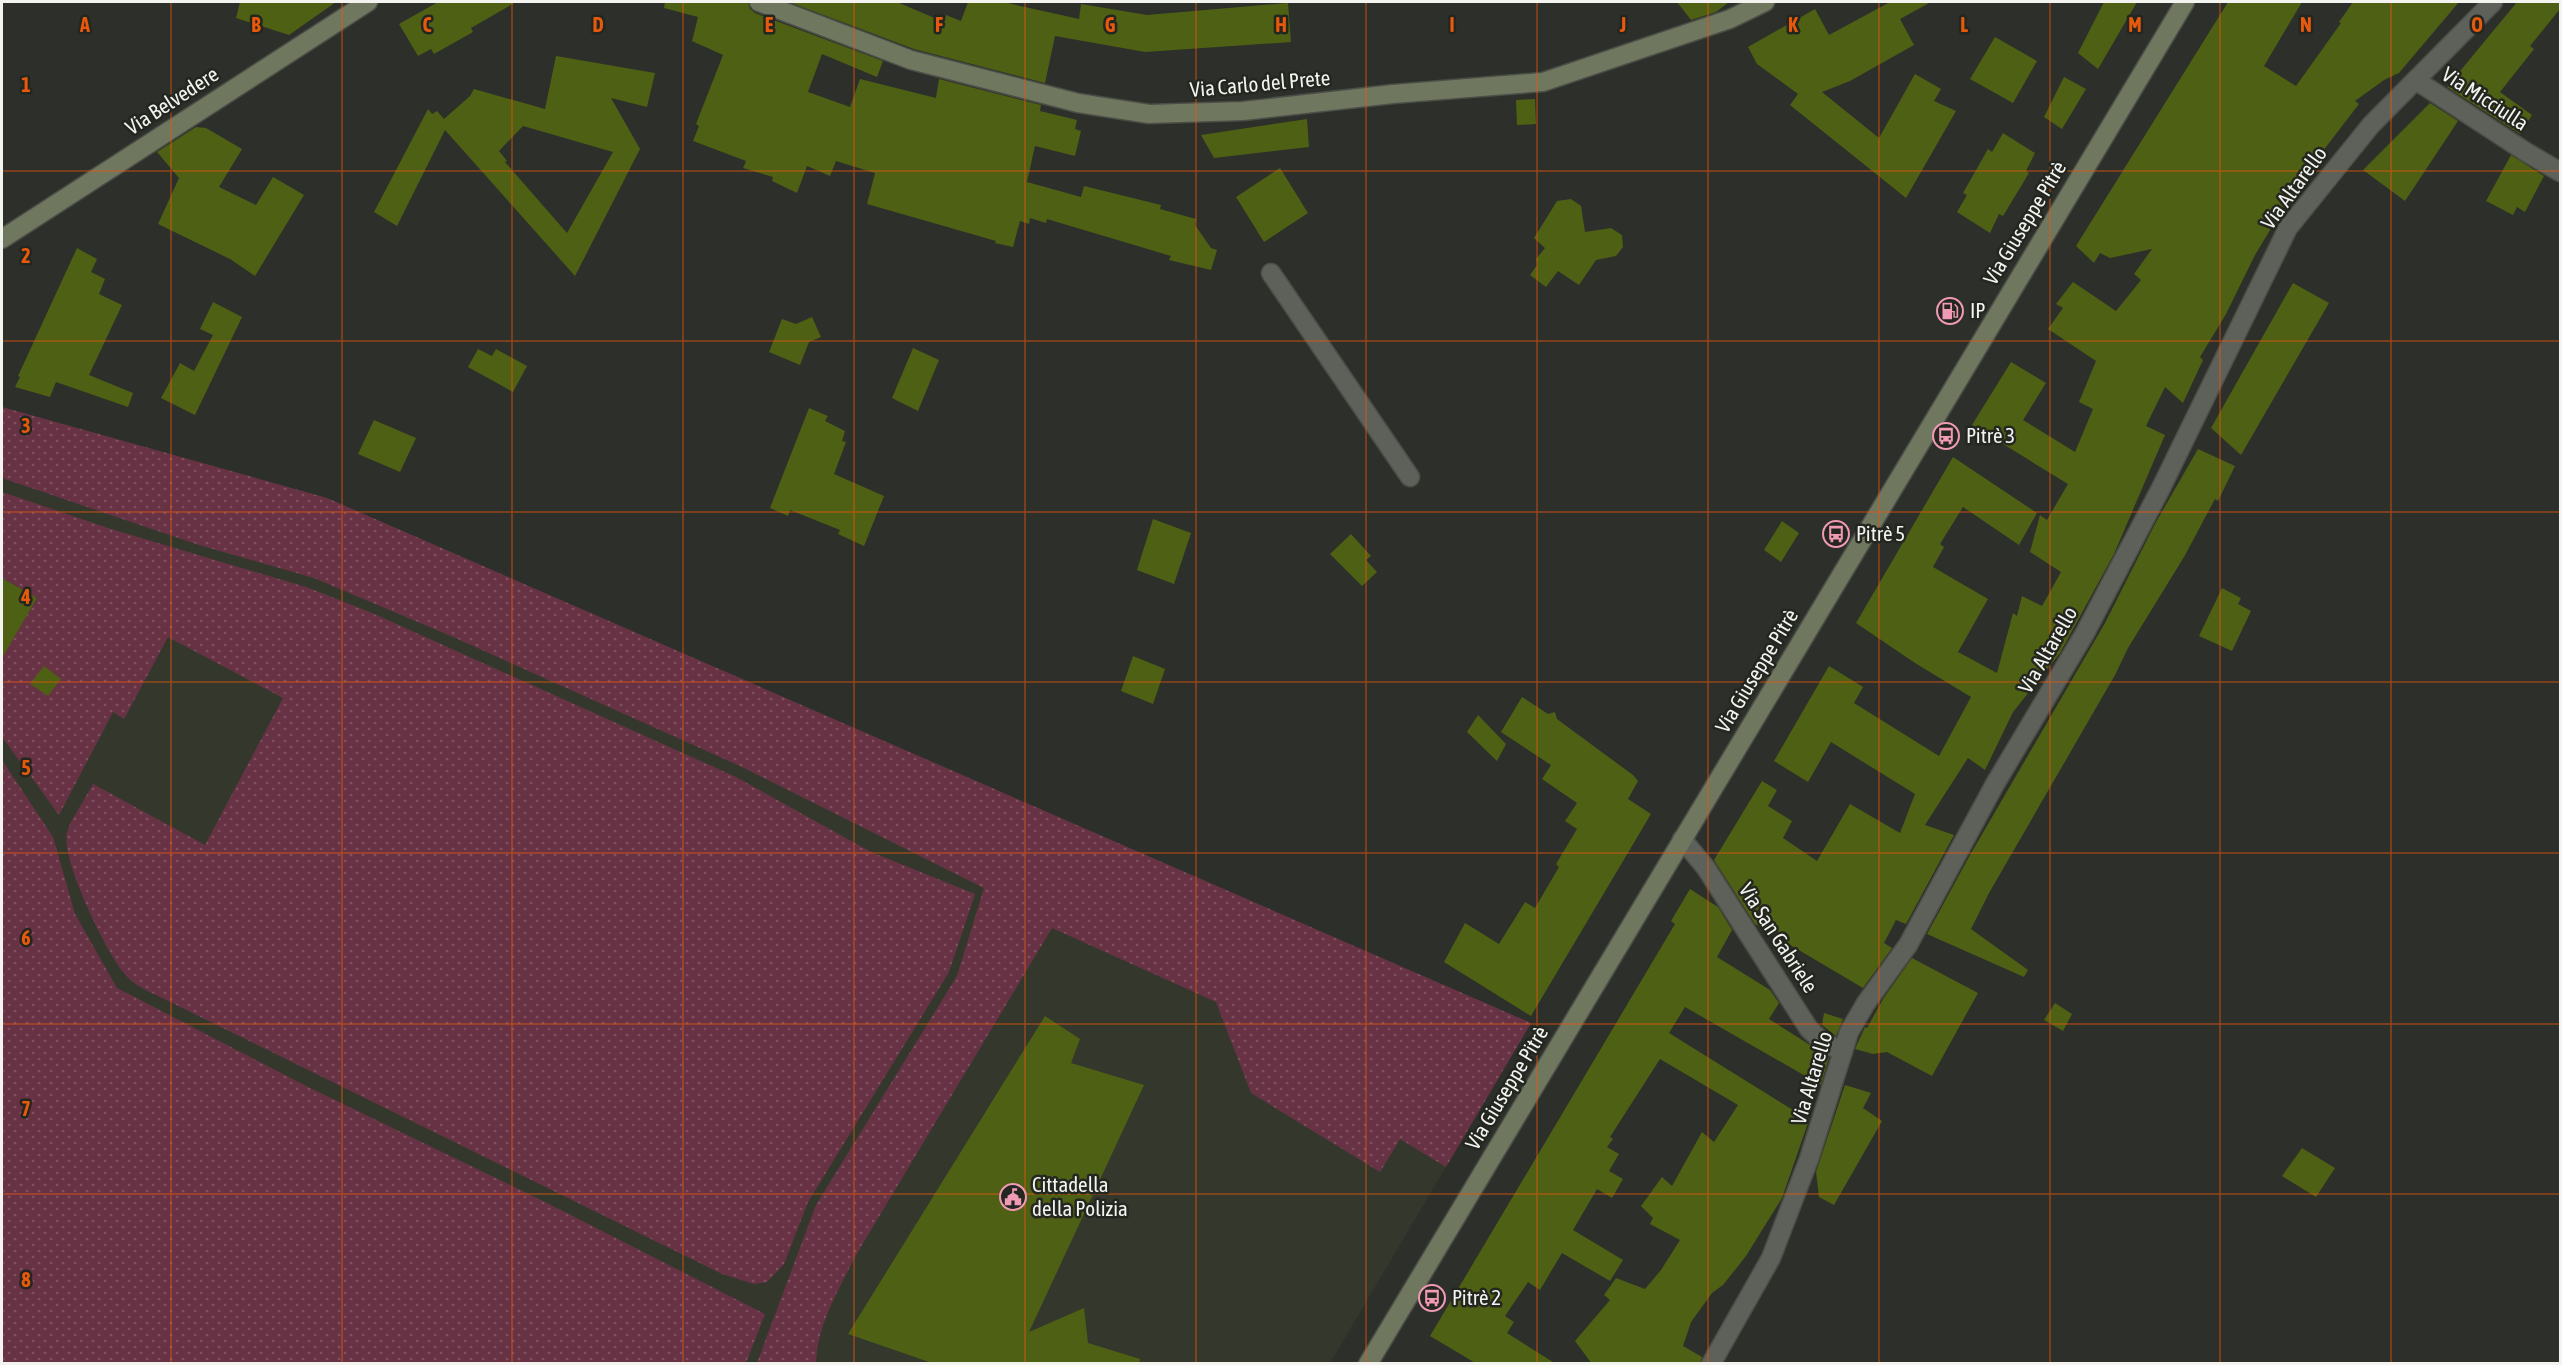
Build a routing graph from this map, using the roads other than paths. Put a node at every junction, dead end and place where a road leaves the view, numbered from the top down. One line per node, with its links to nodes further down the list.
1 (368, 2): 8 (street, Via Belvedere)
2 (759, 2): 3 (street, Via Carlo del Prete)
3 (1765, 2)
4 (2185, 2): 11 (street, Via Giuseppe Pitrè)
5 (2493, 2): 6 (street, Via Altarello)
6 (2417, 81): 7 (street, Via Micciulla); 12 (street, Via Altarello)
7 (2560, 172)
8 (2, 239)
9 (1271, 273): 10 (street)
10 (1410, 477)
11 (1682, 839): 12 (street, Via San Gabriele); 13 (street, Via Giuseppe Pitrè)
12 (1844, 1052): 14 (street, Via Altarello)
13 (1368, 1364)
14 (1711, 1364)

